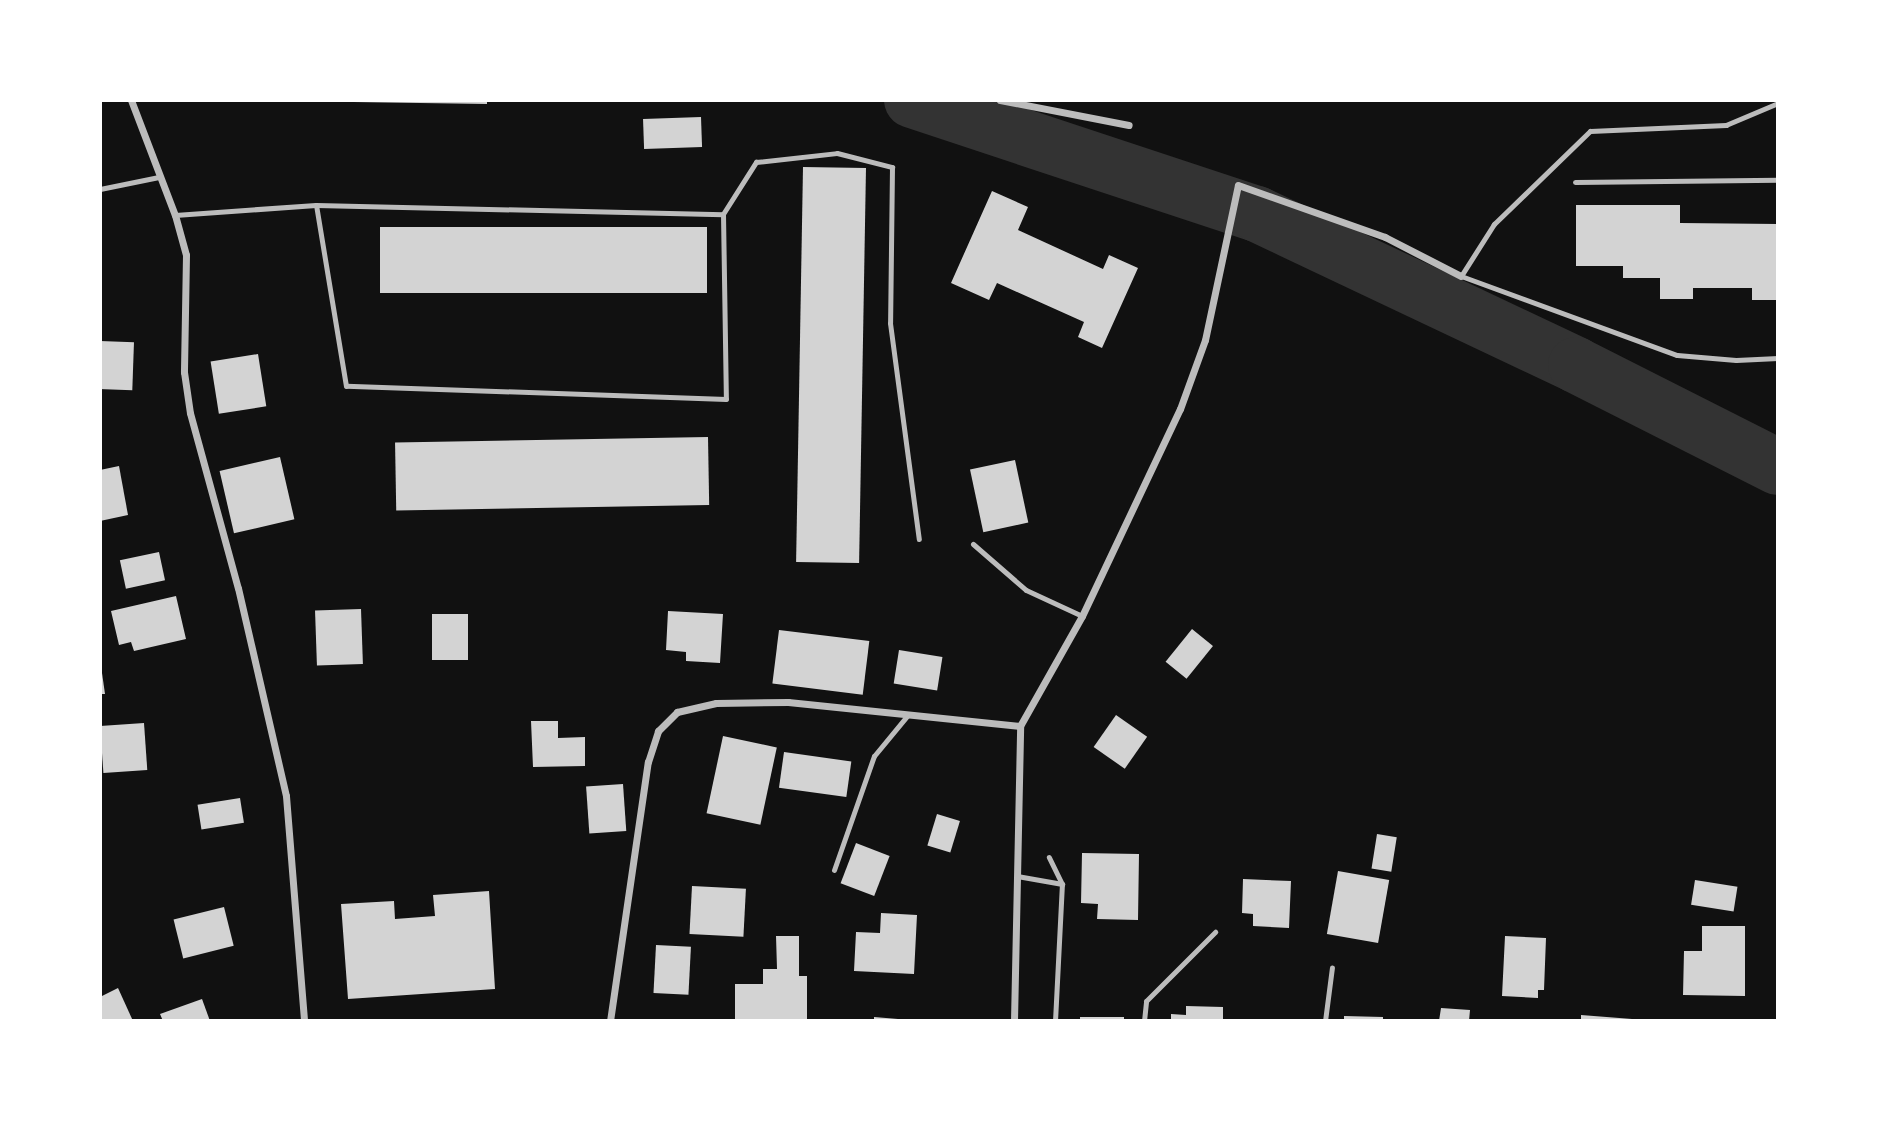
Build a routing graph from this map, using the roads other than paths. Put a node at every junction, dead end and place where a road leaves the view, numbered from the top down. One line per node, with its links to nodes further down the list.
1 (131, 100): 5 (street)
2 (1000, 100): 4 (street)
3 (1778, 103): 12 (lane)
4 (1129, 125)
5 (159, 177): 8 (lane); 11 (street)
6 (1778, 180): 7 (lane)
7 (1575, 182)
8 (100, 189)
9 (316, 205): 10 (lane); 10 (lane); 11 (lane)
10 (723, 214): 14 (lane)
11 (175, 215): 25 (street)
12 (1461, 276): 13 (lane); 16 (street)
13 (1778, 358)
14 (919, 539)
15 (973, 544): 16 (lane)
16 (1082, 616): 18 (street)
17 (908, 716): 18 (street); 20 (lane); 26 (street)
18 (1020, 726): 21 (street)
19 (1049, 857): 22 (lane)
20 (834, 870)
21 (1017, 876): 22 (lane); 27 (street)
22 (1062, 884): 28 (lane)
23 (1215, 932): 29 (lane)
24 (1332, 967): 30 (lane)
25 (304, 1021)
26 (610, 1021)
27 (1014, 1021)
28 (1055, 1021)
29 (1144, 1021)
30 (1325, 1021)

